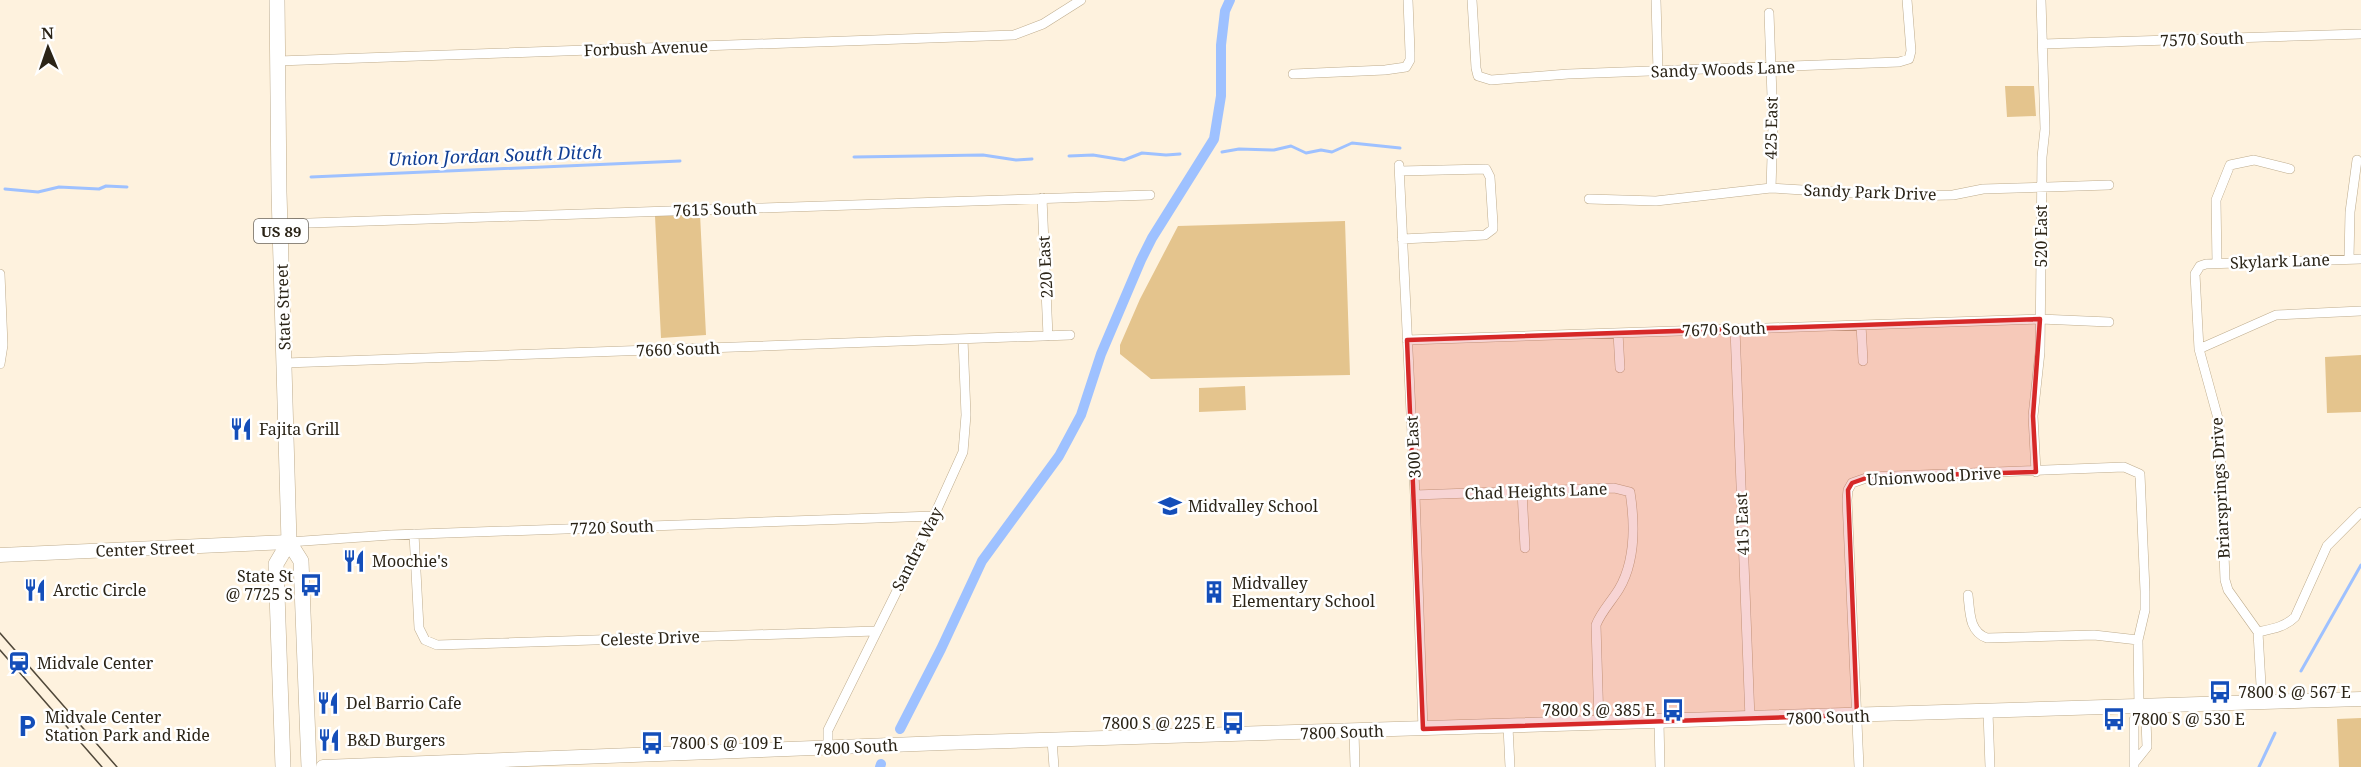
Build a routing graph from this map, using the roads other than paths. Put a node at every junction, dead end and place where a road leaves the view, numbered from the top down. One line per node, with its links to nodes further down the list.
1 (277, 0): 11 (main road, State Street / US 89)
2 (1081, 0): 11 (street, Forbush Avenue)
3 (1408, 0): 14 (street)
4 (1472, 0): 13 (street, Sandy Woods Lane)
5 (1656, 0): 13 (street)
6 (1907, 0): 12 (street, Sandy Woods Lane)
7 (2041, 0): 10 (street, 520 East)
8 (1769, 13): 12 (street, 425 East)
9 (2361, 34): 10 (street, 7570 South)
10 (2043, 44): 18 (street, 520 East)
11 (278, 61): 23 (main road, State Street / US 89)
12 (1771, 68): 13 (street, Sandy Woods Lane); 19 (street, 425 East)
13 (1658, 71)
14 (1293, 74)
15 (2357, 160): 25 (street)
16 (2290, 169): 27 (street)
17 (2109, 185): 18 (street, Sandy Park Drive)
18 (2041, 187): 19 (street, Sandy Park Drive); 31 (street, 520 East)
19 (1771, 188): 22 (street, Sandy Park Drive)
20 (1150, 195): 21 (street, 7615 South)
21 (1042, 198): 23 (street, 7615 South); 37 (street, 220 East)
22 (1589, 199)
23 (280, 224): 42 (main road, State Street / US 89)
24 (1402, 238): 24 (street, 300 East); 39 (street, 300 East)
25 (2349, 259): 26 (street, Skylark Lane); 27 (street, Skylark Lane)
26 (2361, 259)
27 (2217, 263): 28 (street, Skylark Lane)
28 (2200, 266): 40 (street, Briarsprings Drive)
29 (0, 274): 43 (street)
30 (2361, 311): 40 (street)
31 (2040, 319): 32 (street, 7670 South); 33 (street, 7670 South); 45 (street, 520 East)
32 (2109, 322)
33 (1861, 325): 34 (street, 7670 South); 41 (street)
34 (1735, 329): 35 (street, 7670 South); 63 (street, 415 East)
35 (1618, 333): 39 (street, 7670 South); 44 (street)
36 (1070, 335): 37 (street, 7660 South)
37 (1048, 336): 38 (street, 7660 South)
38 (963, 339): 42 (street, 7660 South); 49 (street, Sandra Way)
39 (1407, 340): 47 (street, 300 East)
40 (2199, 349): 56 (street, Briarsprings Drive)
41 (1863, 361)
42 (285, 363): 51 (main road, State Street / US 89)
43 (0, 364)
44 (1620, 368)
45 (2036, 472): 57 (street, Unionwood Drive); 62 (street, Unionwood Drive)
46 (1522, 491): 47 (street, Chad Heights Lane); 52 (street); 65 (street, Chad Heights Lane)
47 (1415, 495): 67 (street, 300 East)
48 (2361, 512): 56 (street)
49 (934, 516): 50 (street, 7720 South); 55 (street, Sandra Way)
50 (414, 534): 51 (street, 7720 South); 55 (street, Celeste Drive)
51 (289, 542): 53 (main road, Center Street); 74 (main road, State Street / US 89); 75 (main road, State Street)
52 (1525, 548)
53 (0, 555)
54 (1968, 595): 57 (street)
55 (876, 631): 70 (street, Sandra Way)
56 (2258, 632): 59 (street)
57 (2138, 640): 60 (street)
58 (2361, 699): 59 (main road, 7800 South)
59 (2262, 703): 60 (main road, 7800 South)
60 (2139, 706): 61 (main road, 7800 South); 73 (street)
61 (1988, 712): 62 (main road, 7800 South); 82 (street)
62 (1857, 716): 63 (main road, 7800 South); 81 (street)
63 (1750, 719): 64 (main road, 7800 South)
64 (1659, 722): 65 (main road, 7800 South); 80 (street)
65 (1599, 724): 66 (main road, 7800 South)
66 (1508, 727): 67 (main road, 7800 South); 79 (street)
67 (1423, 729): 68 (main road, 7800 South)
68 (1354, 731): 69 (main road, 7800 South); 78 (street)
69 (1052, 740): 70 (main road, 7800 South); 77 (street)
70 (828, 748): 71 (main road, 7800 South)
71 (535, 763): 72 (main road, 7800 South)
72 (477, 764): 76 (main road, 7800 South)
73 (2134, 765)
74 (283, 767)
75 (309, 767)
76 (323, 767)
77 (1054, 767)
78 (1355, 767)
79 (1510, 767)
80 (1660, 767)
81 (1859, 767)
82 (1990, 767)

